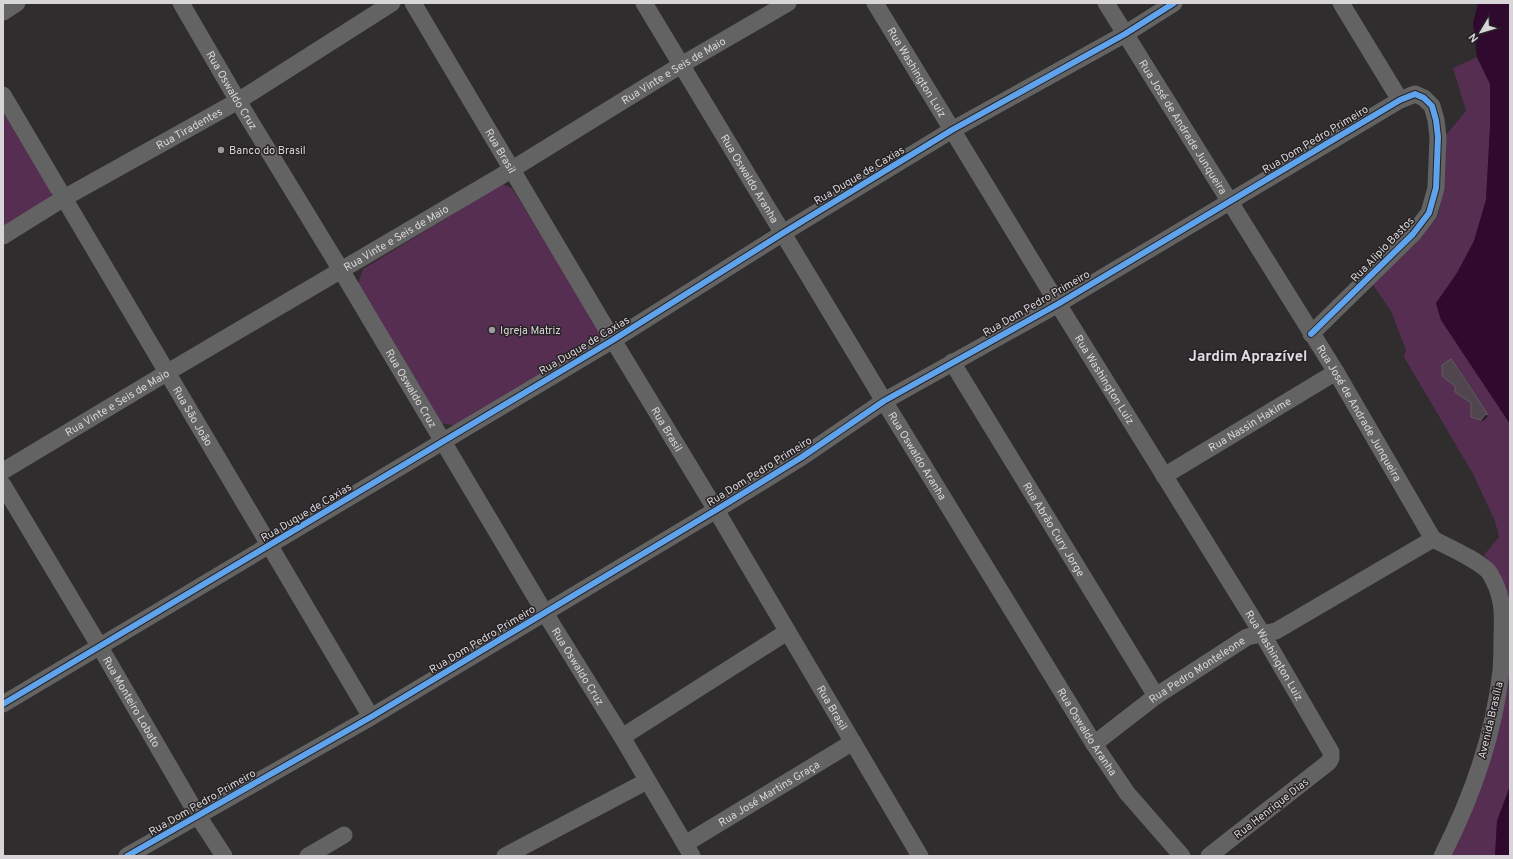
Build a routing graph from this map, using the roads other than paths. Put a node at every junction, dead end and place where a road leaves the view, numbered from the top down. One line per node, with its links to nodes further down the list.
1 (17, 3): 11 (street)
2 (181, 3): 16 (street, Rua Oswaldo Cruz)
3 (392, 3): 16 (street, Rua Tiradentes)
4 (414, 3): 18 (street, Rua Brasil)
5 (644, 3): 13 (street, Rua Oswaldo Aranha)
6 (788, 3): 13 (street, Rua Vinte e Seis de Maio)
7 (875, 3): 17 (street, Rua Washington Luiz)
8 (1106, 3): 12 (street, Rua José de Andrade Junqueira)
9 (1174, 3): 12 (street, Rua Duque de Caxias)
10 (1341, 3): 15 (street)
11 (3, 12)
12 (1125, 34): 17 (street, Rua Duque de Caxias); 20 (street, Rua José de Andrade Junqueira)
13 (681, 65): 18 (street, Rua Vinte e Seis de Maio); 21 (street, Rua Oswaldo Aranha)
14 (3, 95): 19 (street, Rua São João)
15 (1400, 100): 20 (street, Rua Dom Pedro Primeiro); 25 (street, Rua Alipio Bastos)
16 (238, 101): 19 (street, Rua Tiradentes); 23 (street, Rua Oswaldo Cruz)
17 (952, 130): 21 (street, Rua Duque de Caxias); 24 (street, Rua Washington Luiz)
18 (511, 170): 23 (street, Rua Vinte e Seis de Maio); 26 (street, Rua Brasil)
19 (64, 198): 22 (street, Rua Tiradentes); 28 (street, Rua São João)
20 (1229, 201): 24 (street, Rua Dom Pedro Primeiro); 25 (street, Rua José de Andrade Junqueira)
21 (783, 234): 26 (street, Rua Duque de Caxias); 30 (street, Rua Oswaldo Aranha)
22 (3, 236)
23 (341, 270): 28 (street, Rua Vinte e Seis de Maio); 31 (street, Rua Oswaldo Cruz)
24 (1058, 304): 27 (street, Rua Dom Pedro Primeiro); 33 (street, Rua Washington Luiz)
25 (1311, 334): 29 (street, Rua José de Andrade Junqueira)
26 (613, 340): 31 (street, Rua Duque de Caxias); 35 (street, Rua Brasil)
27 (952, 362): 30 (street, Rua Dom Pedro Primeiro); 42 (street, Rua Abrão Cury Jorge)
28 (168, 372): 32 (street, Rua Vinte e Seis de Maio); 37 (street, Rua São João)
29 (1336, 372): 33 (street, Rua Nassin Hakime); 36 (street, Rua José de Andrade Junqueira)
30 (884, 401): 35 (street, Rua Dom Pedro Primeiro); 47 (street, Rua Oswaldo Aranha)
31 (443, 441): 37 (street, Rua Duque de Caxias); 38 (street, Rua Oswaldo Cruz)
32 (3, 471)
33 (1164, 476): 40 (street, Rua Washington Luiz)
34 (3, 485): 41 (street, Rua Monteiro Lobato)
35 (716, 510): 38 (street, Rua Dom Pedro Primeiro); 39 (street, Rua Brasil)
36 (1433, 539): 40 (street, Rua Pedro Monteleone); 60 (street, Avenida Brasília)
37 (270, 546): 41 (street, Rua Duque de Caxias); 44 (street, Rua São João)
38 (545, 613): 44 (street, Rua Dom Pedro Primeiro); 45 (street, Rua Oswaldo Cruz)
39 (787, 632): 45 (street); 46 (street, Rua Brasil)
40 (1263, 635): 42 (street, Rua Pedro Monteleone); 48 (street, Rua Washington Luiz)
41 (100, 647): 43 (street, Rua Duque de Caxias); 50 (street, Rua Monteiro Lobato)
42 (1156, 696): 47 (street, Rua Pedro Monteleone)
43 (3, 704)
44 (370, 717): 50 (street, Rua Dom Pedro Primeiro)
45 (622, 737): 49 (street, Rua Oswaldo Cruz)
46 (853, 742): 52 (street, Rua José Martins Graça); 54 (street, Rua Brasil)
47 (1094, 744): 55 (street, Rua Oswaldo Aranha)
48 (1331, 758): 59 (street, Rua Henrique Dias)
49 (647, 781): 52 (street, Rua Oswaldo Cruz); 58 (street)
50 (198, 816): 53 (street, Rua Dom Pedro Primeiro); 56 (street, Rua Monteiro Lobato)
51 (344, 835): 57 (street)
52 (689, 850)
53 (131, 855)
54 (918, 855)
55 (1176, 855)
56 (224, 856)
57 (308, 856)
58 (505, 856)
59 (1209, 856)
60 (1442, 856)

